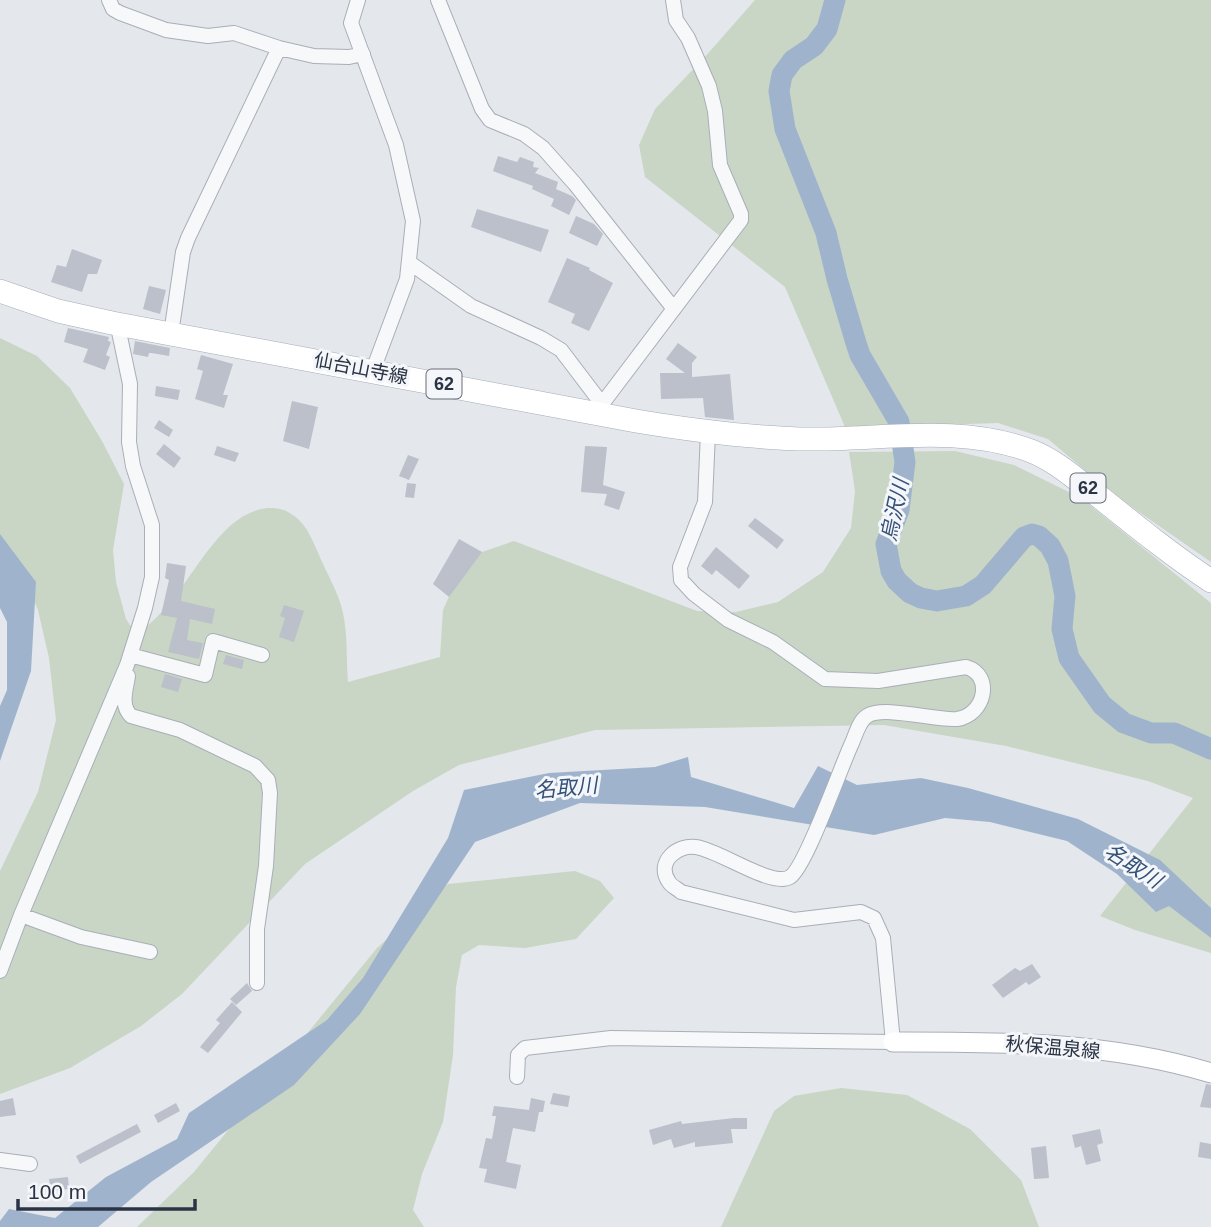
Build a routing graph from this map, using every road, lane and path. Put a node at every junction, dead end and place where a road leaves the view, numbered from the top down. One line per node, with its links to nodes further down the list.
1 (109, 0): 5 (street)
2 (358, 0): 6 (street)
3 (438, 0): 9 (street)
4 (673, 0): 9 (street)
5 (279, 48): 6 (street); 11 (street)
6 (363, 54): 7 (street)
7 (410, 263): 12 (street); 13 (street)
8 (0, 291): 10 (main road, 仙台山寺線 / 62)
9 (674, 309): 13 (street)
10 (121, 324): 11 (main road, 仙台山寺線 / 62); 17 (street)
11 (171, 334): 12 (main road, 仙台山寺線 / 62)
12 (373, 370): 13 (main road, 仙台山寺線 / 62)
13 (601, 409): 14 (main road, 仙台山寺線 / 62)
14 (708, 432): 15 (main road, 仙台山寺線 / 62); 22 (street)
15 (1211, 581)
16 (262, 655): 17 (street)
17 (128, 660): 18 (street); 21 (street)
18 (21, 915): 19 (street); 20 (street)
19 (150, 952)
20 (0, 971)
21 (257, 983)
22 (893, 1042): 23 (main road, 秋保温泉線); 24 (street)
23 (1211, 1073)
24 (517, 1077)
25 (0, 1160): 26 (street)
26 (30, 1164)

